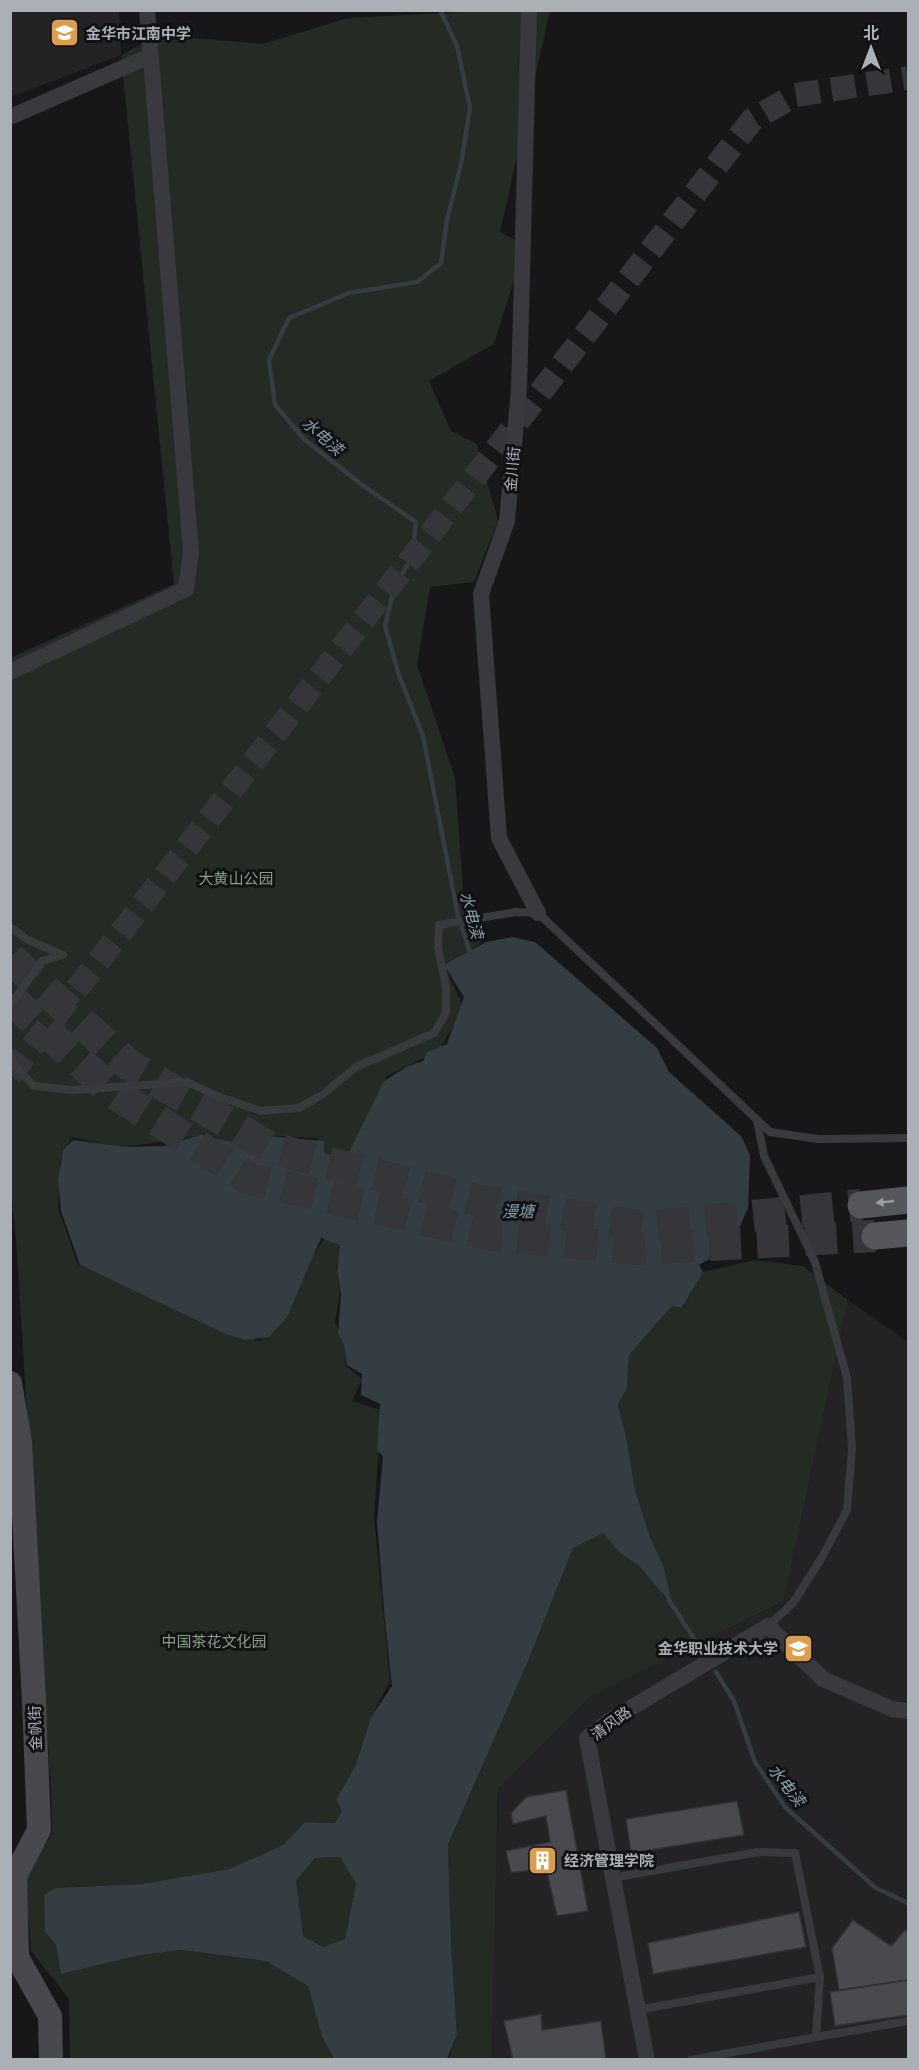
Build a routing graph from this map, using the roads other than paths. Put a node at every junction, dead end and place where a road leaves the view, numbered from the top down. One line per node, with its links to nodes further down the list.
1 (147, 10): 3 (street)
2 (529, 10): 6 (street, 金川街)
3 (150, 56): 4 (street); 5 (street)
4 (10, 117)
5 (10, 672)
6 (538, 913): 9 (lane); 10 (lane)
7 (10, 927): 8 (lane)
8 (10, 1006)
9 (10, 1052)
10 (757, 1120): 11 (lane); 17 (lane)
11 (909, 1138)
12 (909, 1200): 13 (main road, one-way to 13)
13 (861, 1205)
14 (909, 1233): 15 (main road)
15 (875, 1236)
16 (10, 1383): 20 (street, 金帆街)
17 (768, 1626): 18 (street); 19 (street, 清风路)
18 (909, 1711)
19 (612, 1878): 21 (lane); 22 (street, 清风路)
20 (14, 1962): 25 (street, 金帆街)
21 (820, 1977): 22 (lane); 24 (lane)
22 (637, 2010): 26 (street, 清风路)
23 (909, 2021): 24 (lane)
24 (816, 2037): 27 (lane)
25 (51, 2060)
26 (646, 2060)
27 (691, 2060)

